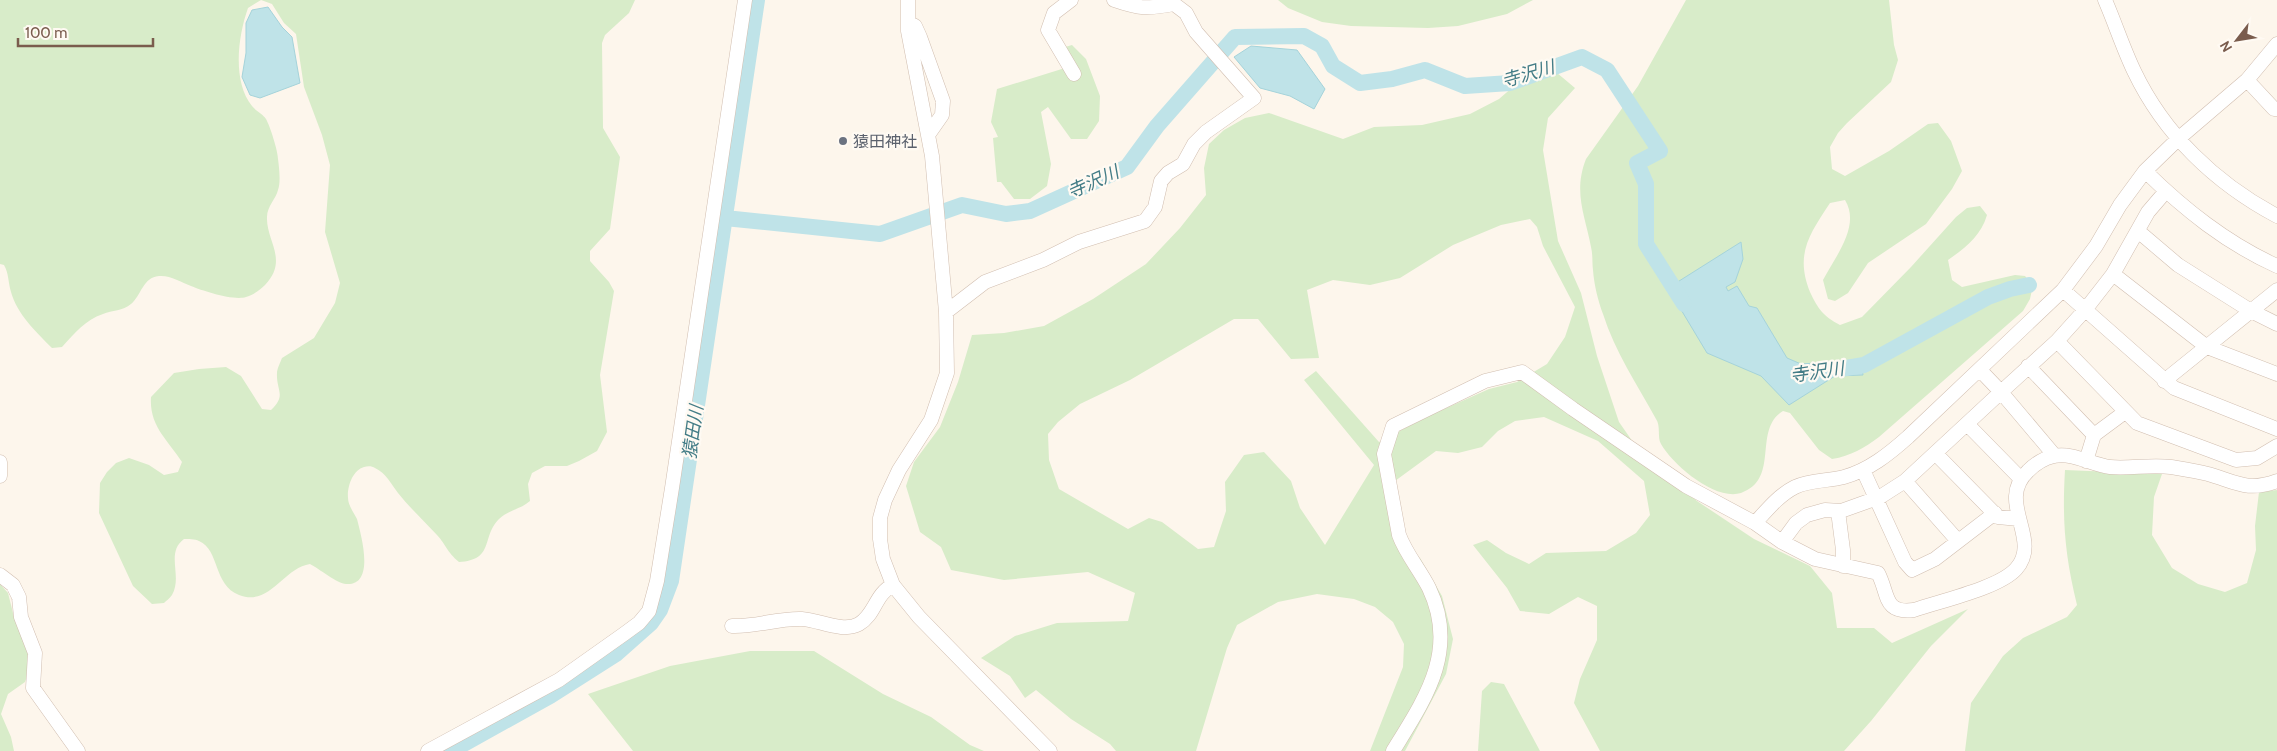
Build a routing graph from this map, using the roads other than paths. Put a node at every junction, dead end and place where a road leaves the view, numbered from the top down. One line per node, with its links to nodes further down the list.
1 (745, 0): 58 (street)
2 (908, 0): 6 (street)
3 (1071, 0): 8 (street)
4 (1114, 0): 22 (street)
5 (2104, 0): 12 (street)
6 (908, 22): 11 (street); 11 (street)
7 (2277, 44): 9 (street)
8 (1074, 74)
9 (2248, 80): 10 (street); 12 (street)
10 (2277, 109)
11 (928, 135): 22 (street)
12 (2178, 138): 13 (street); 15 (street)
13 (2145, 171): 14 (street); 19 (street)
14 (2166, 191): 16 (street); 17 (street)
15 (2277, 216)
16 (2138, 231): 18 (street); 23 (street)
17 (2277, 266)
18 (2113, 274): 21 (street); 26 (street)
19 (2063, 290): 21 (street); 28 (street)
20 (2277, 290): 23 (street)
21 (2085, 310): 25 (street); 30 (street)
22 (946, 312): 55 (street)
23 (2251, 312): 24 (street); 26 (street)
24 (2277, 324)
25 (2057, 340): 27 (street); 32 (street)
26 (2207, 347): 29 (street); 30 (street)
27 (2028, 366): 31 (street); 35 (street)
28 (1980, 370): 31 (street); 41 (street)
29 (2277, 374)
30 (2164, 381): 34 (street)
31 (2001, 392): 33 (street); 38 (street)
32 (2124, 412): 35 (street); 36 (street)
33 (1968, 425): 37 (street); 43 (street)
34 (2277, 429)
35 (2094, 434): 39 (street)
36 (2277, 446)
37 (1935, 453): 44 (street); 48 (street)
38 (2055, 456): 39 (street); 43 (street)
39 (2086, 461): 45 (street)
40 (0, 462): 42 (street)
41 (1863, 470): 46 (street); 50 (street)
42 (0, 476)
43 (2020, 478): 49 (street)
44 (1905, 481): 46 (street); 51 (street)
45 (2277, 482)
46 (1876, 499): 47 (street); 51 (street)
47 (1838, 511): 52 (street); 53 (street)
48 (1995, 514): 49 (street); 51 (street)
49 (2019, 519): 53 (street)
50 (1755, 523): 52 (street); 60 (street)
51 (1958, 540)
52 (1782, 542): 53 (street)
53 (1843, 566)
54 (0, 575): 57 (street)
55 (893, 585): 56 (street); 59 (street)
56 (732, 626)
57 (78, 751)
58 (428, 751)
59 (1050, 751)
60 (1393, 751)

